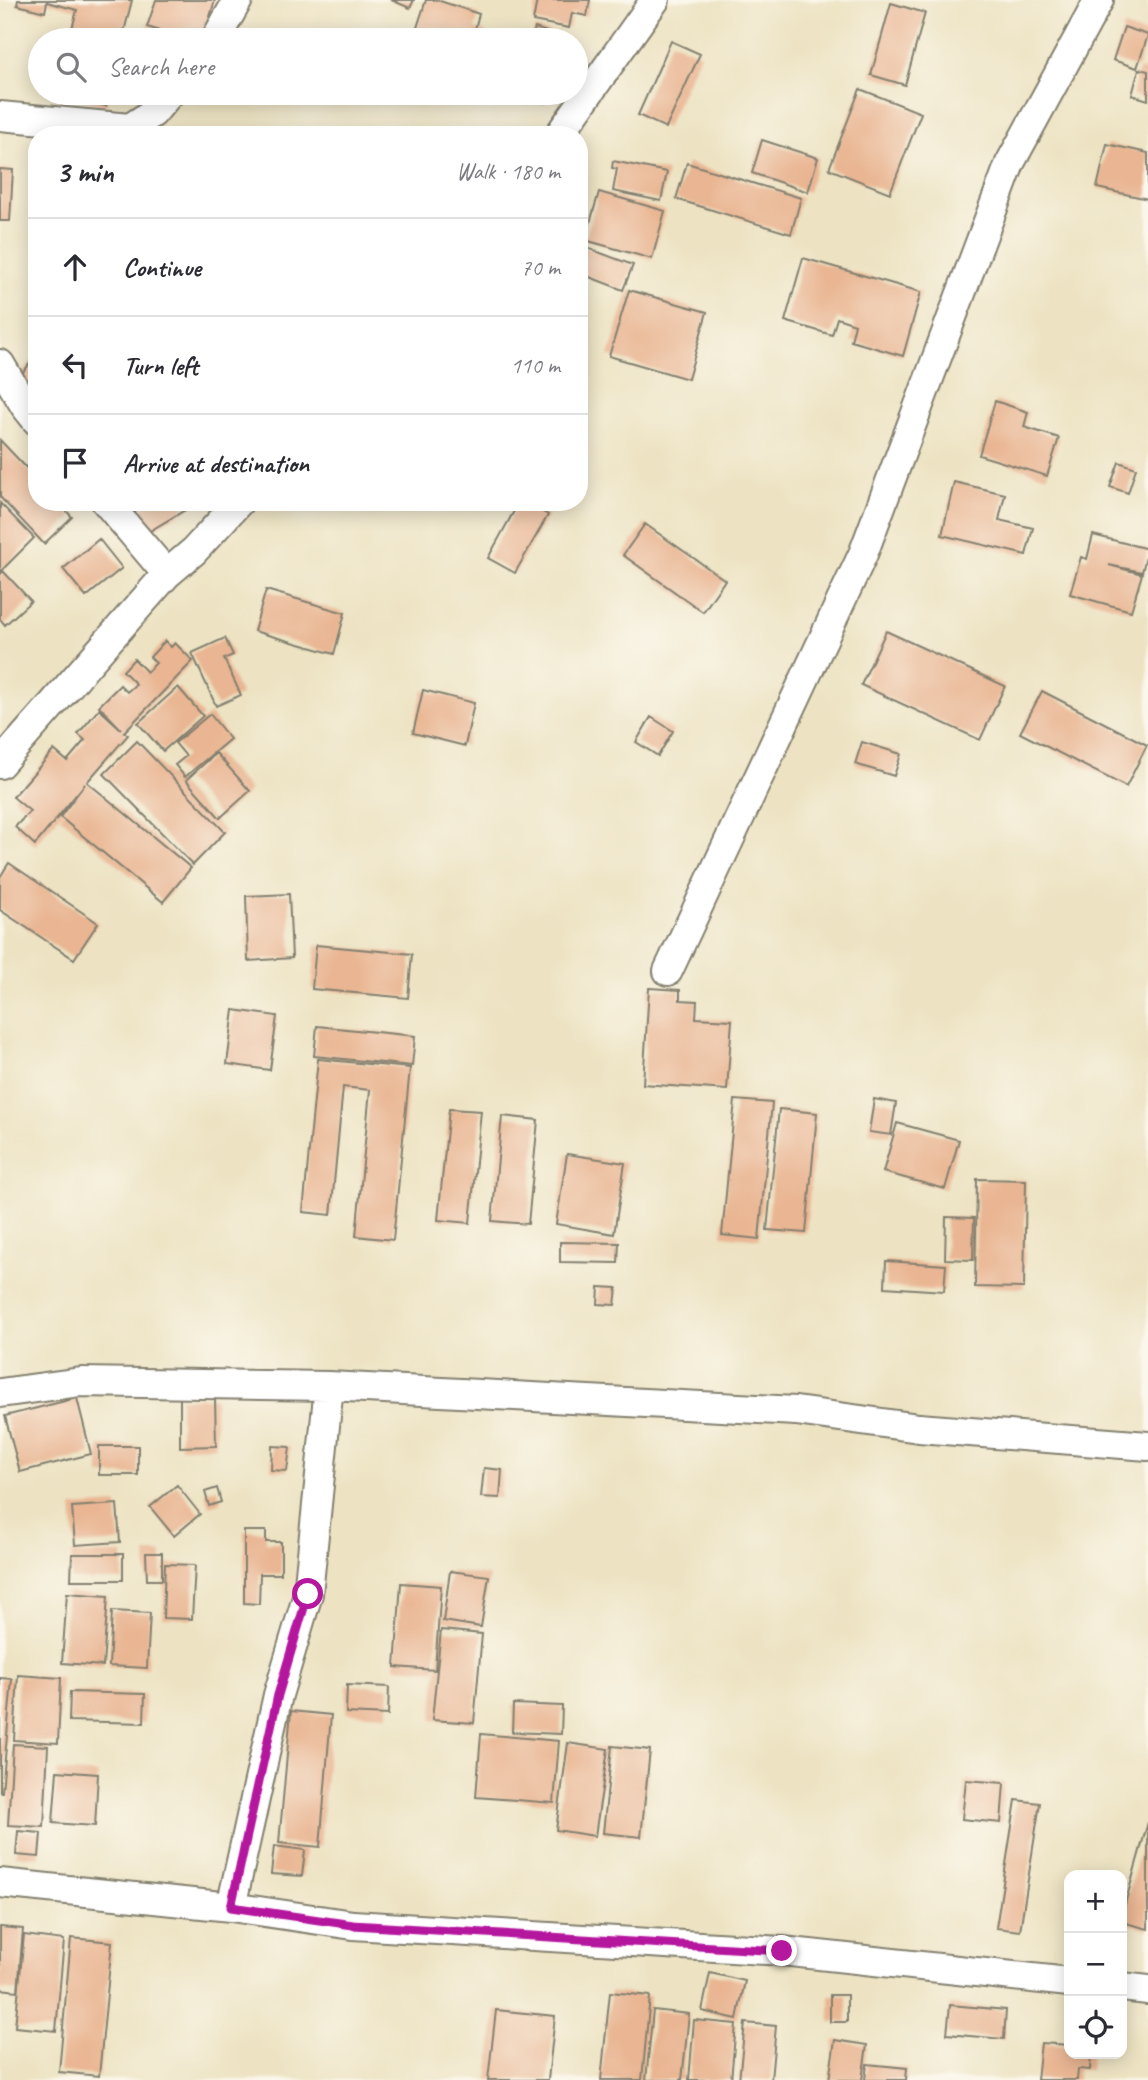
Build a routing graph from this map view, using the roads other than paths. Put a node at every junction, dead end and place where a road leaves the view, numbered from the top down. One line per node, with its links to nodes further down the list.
1 (238, 0): 4 (street)
2 (655, 0): 5 (street)
3 (1099, 0): 18 (street)
4 (222, 28)
5 (588, 94)
6 (160, 105): 10 (street)
7 (580, 105): 11 (street)
8 (0, 116): 9 (street)
9 (108, 126)
10 (133, 126)
11 (565, 126)
12 (0, 364): 13 (street)
13 (28, 410)
14 (114, 511): 16 (street)
15 (231, 511): 16 (street)
16 (167, 574): 17 (street)
17 (0, 764)
18 (668, 971)
19 (329, 1387): 20 (street); 21 (street); 23 (street)
20 (0, 1393)
21 (1148, 1446)
22 (0, 1883): 23 (street)
23 (231, 1907): 24 (street)
24 (1064, 1981)
25 (1127, 1988): 26 (street)
26 (1148, 1990)

